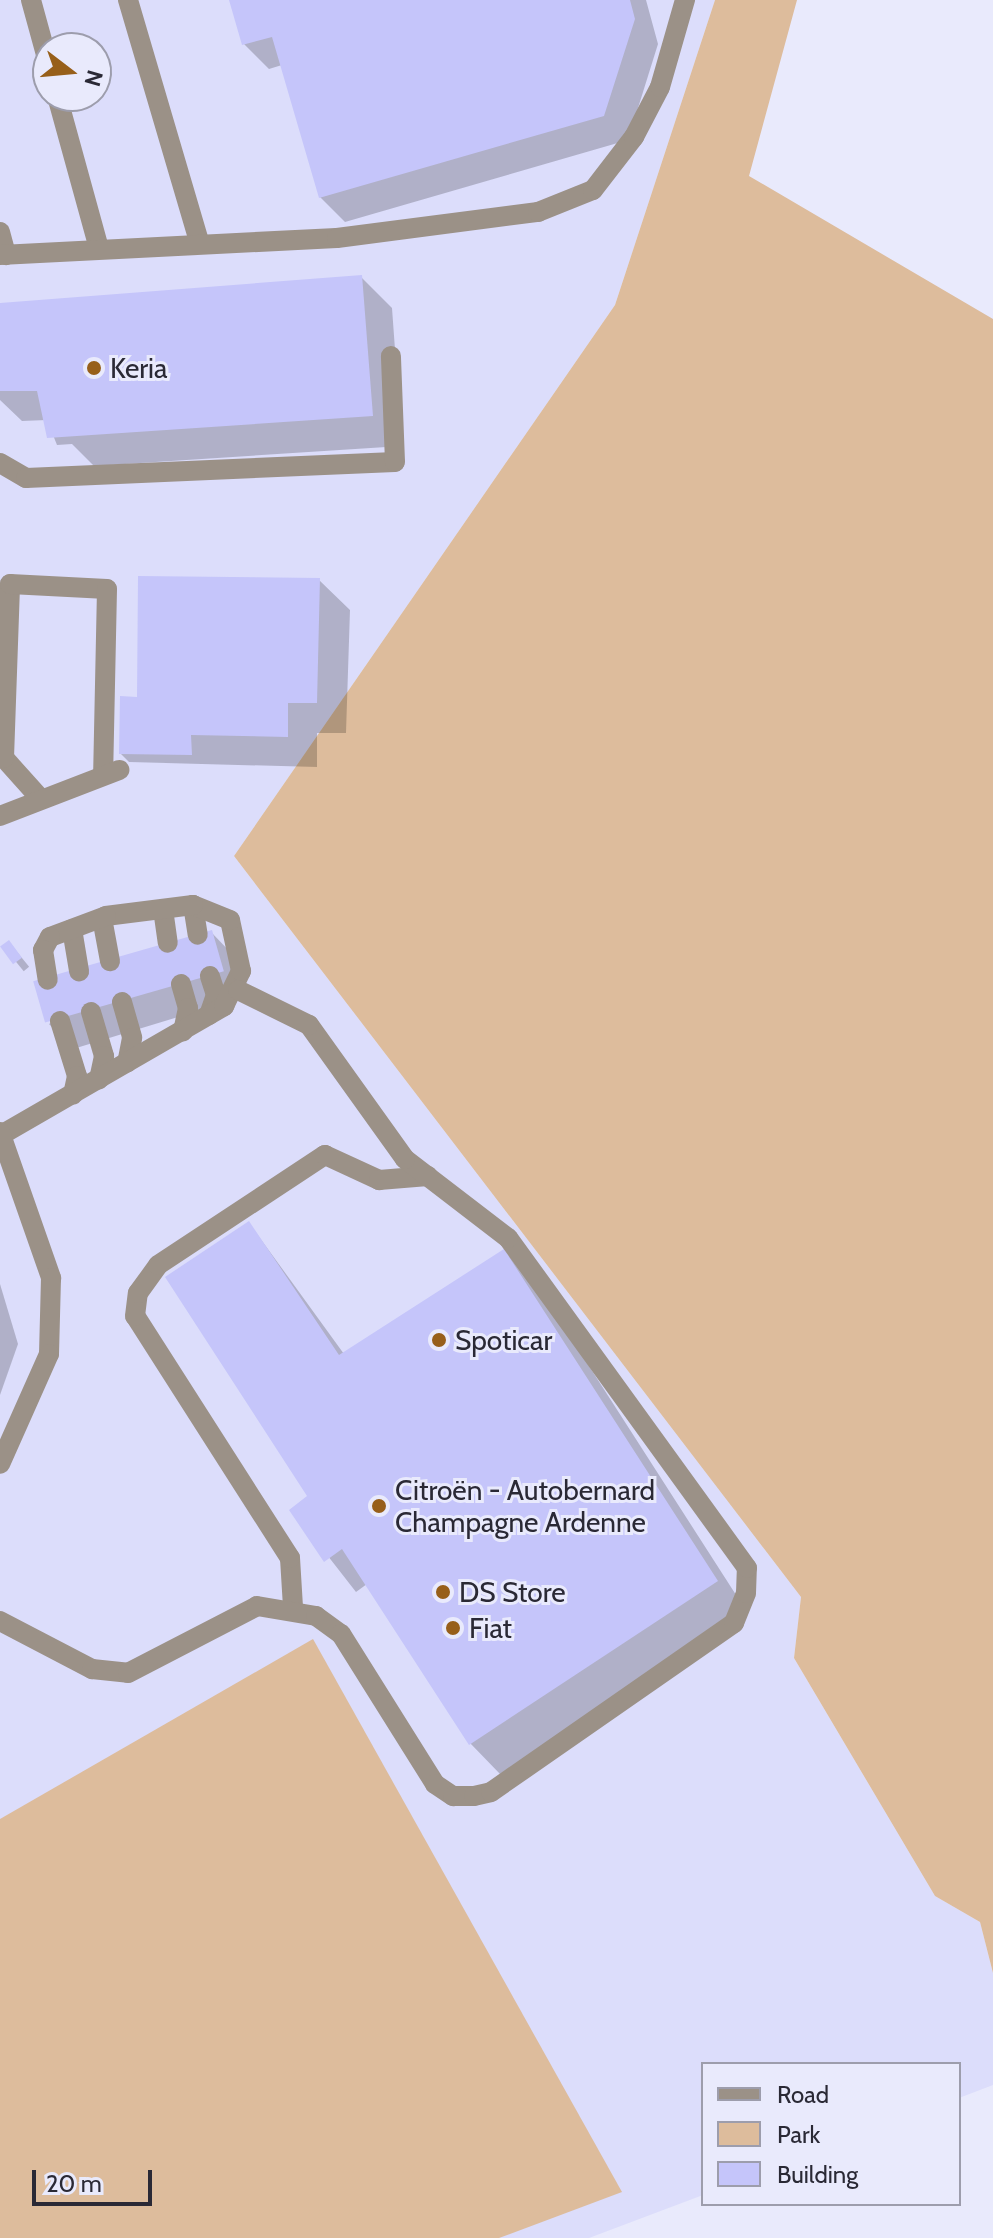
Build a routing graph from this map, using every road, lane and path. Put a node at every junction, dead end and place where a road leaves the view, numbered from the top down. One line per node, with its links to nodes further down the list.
1 (31, 0): 4 (street)
2 (128, 0): 7 (street)
3 (685, 0): 7 (street)
4 (40, 32)
5 (61, 112): 8 (street)
6 (0, 232): 9 (street)
7 (199, 242): 8 (street)
8 (99, 248): 9 (street)
9 (3, 255)
10 (391, 356): 11 (street)
11 (0, 463)
12 (39, 797): 12 (street); 13 (street)
13 (0, 816)
14 (193, 905): 15 (street); 18 (street); 25 (street)
15 (163, 909): 16 (street); 19 (street)
16 (102, 918): 17 (street); 20 (street)
17 (72, 929): 21 (street); 23 (street)
18 (198, 935)
19 (168, 943)
20 (110, 961)
21 (79, 971)
22 (210, 976): 28 (street)
23 (48, 980)
24 (181, 984): 30 (street)
25 (238, 990): 28 (street); 35 (street)
26 (122, 1002): 31 (street)
27 (91, 1012): 32 (street)
28 (209, 1015): 30 (street)
29 (60, 1021): 33 (street)
30 (183, 1031): 31 (street)
31 (127, 1063): 32 (street)
32 (99, 1079): 33 (street)
33 (73, 1095): 34 (street)
34 (1, 1133): 36 (street)
35 (428, 1176): 37 (street); 37 (street)
36 (0, 1464)
37 (293, 1607): 38 (street)
38 (0, 1621)

